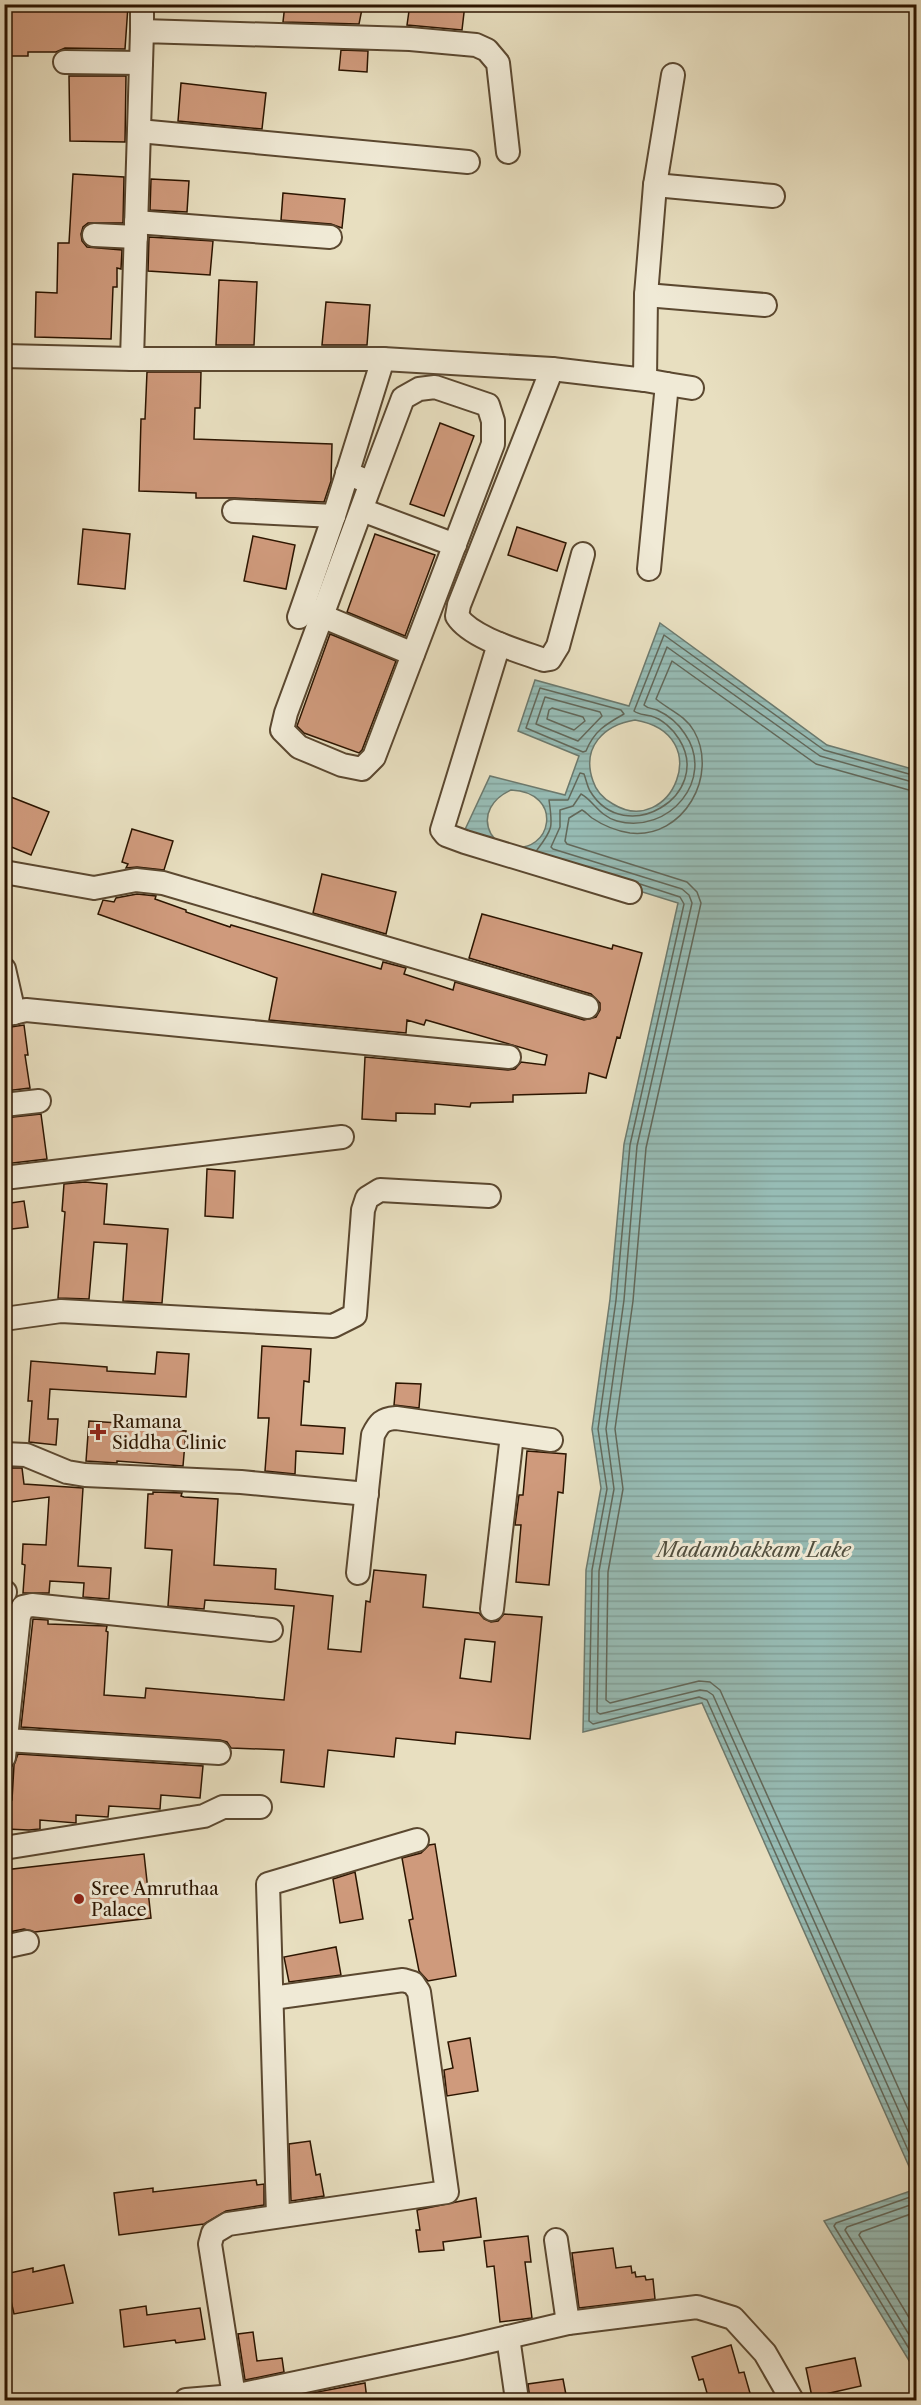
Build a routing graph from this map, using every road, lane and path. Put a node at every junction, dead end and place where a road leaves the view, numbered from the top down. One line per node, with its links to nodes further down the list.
1 (141, 4): 2 (street)
2 (142, 31): 4 (street); 7 (street)
3 (65, 62): 4 (street)
4 (141, 63): 6 (street)
5 (673, 75): 9 (street)
6 (139, 131): 8 (street); 11 (street)
7 (508, 152)
8 (468, 162)
9 (655, 185): 10 (street); 14 (street)
10 (773, 196)
11 (136, 230): 12 (street); 13 (street); 17 (street)
12 (94, 235)
13 (330, 237)
14 (646, 296): 15 (street); 20 (street)
15 (765, 305)
16 (4, 356): 17 (street)
17 (132, 359): 18 (street)
18 (383, 359): 19 (street); 22 (street)
19 (552, 369): 20 (street); 31 (street)
20 (656, 382): 21 (street); 29 (street)
21 (692, 388)
22 (347, 473): 23 (street); 26 (street)
23 (371, 483): 24 (street); 27 (street)
24 (362, 510): 27 (street); 30 (street)
25 (234, 511): 26 (street)
26 (334, 516): 30 (street)
27 (455, 545): 32 (street)
28 (583, 554): 31 (street)
29 (649, 569)
30 (308, 614): 32 (street); 32 (street)
31 (500, 644): 34 (street)
32 (413, 654)
33 (4, 872): 36 (street)
34 (630, 892)
35 (4, 969): 37 (street)
36 (587, 1007)
37 (9, 1014): 38 (street)
38 (509, 1058)
39 (39, 1101): 40 (street)
40 (4, 1105)
41 (342, 1137): 42 (street)
42 (4, 1178)
43 (489, 1196): 44 (street)
44 (4, 1319)
45 (512, 1436): 46 (street); 48 (street); 50 (street)
46 (551, 1440)
47 (4, 1455): 48 (street)
48 (367, 1494): 49 (street)
49 (358, 1573)
50 (492, 1609)
51 (271, 1630): 52 (street)
52 (6, 1734): 53 (street)
53 (219, 1753)
54 (260, 1807): 56 (street)
55 (417, 1840): 59 (street)
56 (4, 1848)
57 (27, 1942): 58 (street)
58 (4, 1947)
59 (272, 1998): 60 (street); 60 (street)
60 (278, 2215): 64 (street)
61 (556, 2240): 62 (street)
62 (568, 2323): 63 (street); 67 (street)
63 (508, 2337): 64 (street); 66 (street)
64 (235, 2398): 65 (street)
65 (186, 2400)
66 (517, 2400)
67 (792, 2400)

